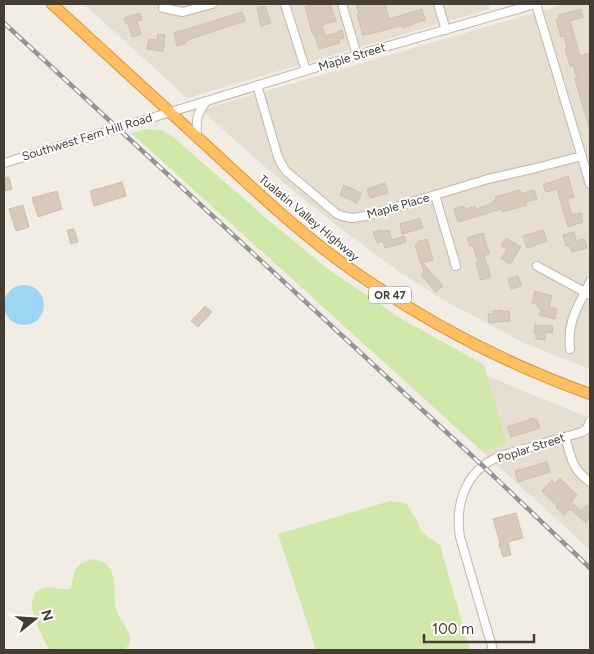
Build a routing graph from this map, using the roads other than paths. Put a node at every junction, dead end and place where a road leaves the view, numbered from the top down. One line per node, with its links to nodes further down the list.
1 (52, 4): 13 (highway, Tualatin Valley Highway / OR 47)
2 (212, 4): 7 (street)
3 (285, 4): 10 (street)
4 (342, 4): 9 (street)
5 (438, 4): 8 (street)
6 (535, 4): 8 (street, Maple Street); 15 (street)
7 (163, 8)
8 (446, 30): 9 (street, Maple Street)
9 (357, 55): 10 (street, Maple Street)
10 (306, 70): 11 (street, Maple Street)
11 (257, 85): 12 (street, Maple Street); 18 (street, Maple Place)
12 (209, 100): 13 (street, Maple Street); 14 (street)
13 (169, 112): 14 (highway, Tualatin Valley Highway / OR 47); 16 (street, Southwest Fern Hill Road)
14 (197, 137): 24 (highway, Tualatin Valley Highway / OR 47)
15 (582, 156): 17 (street); 18 (street, Maple Place)
16 (4, 163)
17 (590, 184)
18 (435, 195): 19 (street)
19 (456, 266)
20 (537, 266): 22 (street)
21 (590, 282): 22 (street)
22 (588, 294): 23 (street)
23 (570, 349)
24 (590, 394)
25 (590, 421): 26 (street, Poplar Street)
26 (565, 437): 27 (street); 28 (street, Poplar Street)
27 (590, 482)
28 (493, 650)

